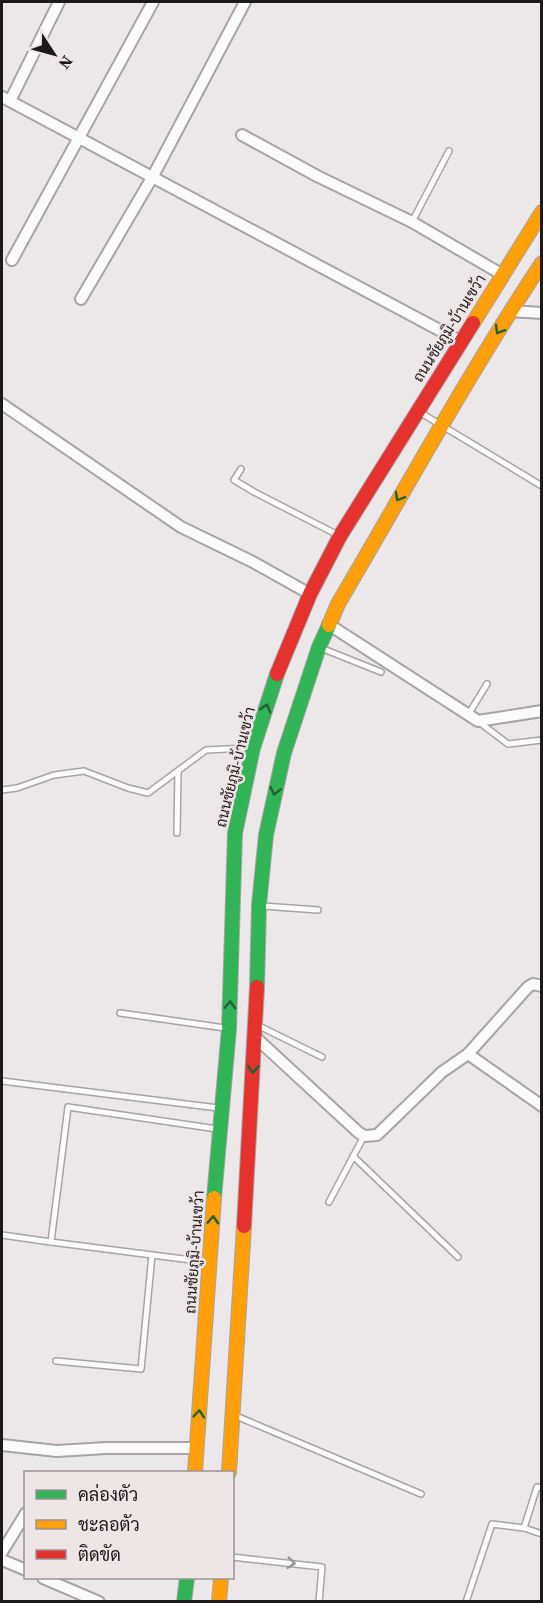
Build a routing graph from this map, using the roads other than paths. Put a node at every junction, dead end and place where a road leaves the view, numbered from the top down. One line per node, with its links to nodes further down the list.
1 (59, 2): 4 (street)
2 (153, 2): 6 (street)
3 (245, 2): 8 (street)
4 (6, 99): 6 (street)
5 (242, 135): 10 (street)
6 (79, 137): 8 (street); 11 (street)
7 (449, 151): 10 (lane)
8 (153, 176): 14 (street); 17 (street)
9 (542, 212): 13 (main road, ถนนชัยภูมิ-บ้านเขว้า)
10 (412, 222): 13 (street)
11 (12, 260)
12 (542, 263): 15 (main road)
13 (503, 275): 17 (main road, ถนนชัยภูมิ-บ้านเขว้า)
14 (81, 300)
15 (510, 311): 16 (street); 20 (main road, one-way to 20)
16 (542, 313)
17 (460, 341): 19 (main road, ถนนชัยภูมิ-บ้านเขว้า)
18 (2, 404): 24 (street)
19 (417, 410): 20 (lane); 23 (main road, ถนนชัยภูมิ-บ้านเขว้า)
20 (442, 426): 22 (lane); 25 (main road, one-way to 25)
21 (241, 470): 23 (lane)
22 (542, 486)
23 (340, 536): 24 (main road, ถนนชัยภูมิ-บ้านเขว้า)
24 (310, 594): 32 (main road, ถนนชัยภูมิ-บ้านเขว้า, one-way to 24)
25 (328, 624): 26 (main road); 30 (street)
26 (319, 647): 27 (lane); 36 (main road, one-way to 36)
27 (381, 672)
28 (487, 684): 30 (lane)
29 (542, 711): 30 (street)
30 (473, 718): 31 (lane)
31 (542, 740)
32 (253, 748): 33 (lane); 40 (main road, ถนนชัยภูมิ-บ้านเขว้า, one-way to 32)
33 (178, 771): 34 (lane); 35 (lane)
34 (2, 790)
35 (177, 833)
36 (259, 905): 37 (lane); 41 (main road)
37 (318, 910)
38 (542, 986): 42 (street)
39 (120, 1013): 40 (lane)
40 (229, 1029): 46 (main road, ถนนชัยภูมิ-บ้านเขว้า)
41 (256, 1031): 43 (lane); 48 (street); 57 (main road, one-way to 57)
42 (468, 1054): 45 (street); 48 (street)
43 (322, 1057)
44 (2, 1081): 46 (lane)
45 (542, 1106)
46 (223, 1109): 47 (main road, ถนนชัยภูมิ-บ้านเขว้า)
47 (219, 1130): 52 (lane); 55 (main road, ถนนชัยภูมิ-บ้านเขว้า, one-way to 47)
48 (364, 1136): 49 (lane)
49 (353, 1156): 50 (lane); 54 (lane)
50 (329, 1202)
51 (2, 1235): 52 (lane)
52 (51, 1242): 53 (lane)
53 (152, 1255): 55 (lane); 56 (lane)
54 (458, 1257)
55 (211, 1262): 59 (main road, ถนนชัยภูมิ-บ้านเขว้า, one-way to 55)
56 (56, 1360)
57 (232, 1415): 61 (main road); 63 (lane)
58 (2, 1445): 59 (street)
59 (196, 1448): 60 (main road, ถนนชัยภูมิ-บ้านเขว้า)
60 (195, 1471)
61 (229, 1471)
62 (542, 1488): 65 (lane)
63 (421, 1494)
64 (24, 1517): 68 (street)
65 (524, 1528): 66 (lane); 77 (lane)
66 (542, 1533)
67 (234, 1557): 76 (lane, one-way to 76)
68 (3, 1561): 69 (street)
69 (24, 1569)
70 (45, 1579): 73 (street)
71 (187, 1579): 74 (main road)
72 (220, 1579): 75 (main road)
73 (99, 1602)
74 (184, 1602)
75 (219, 1602)
76 (319, 1602)
77 (466, 1602)

